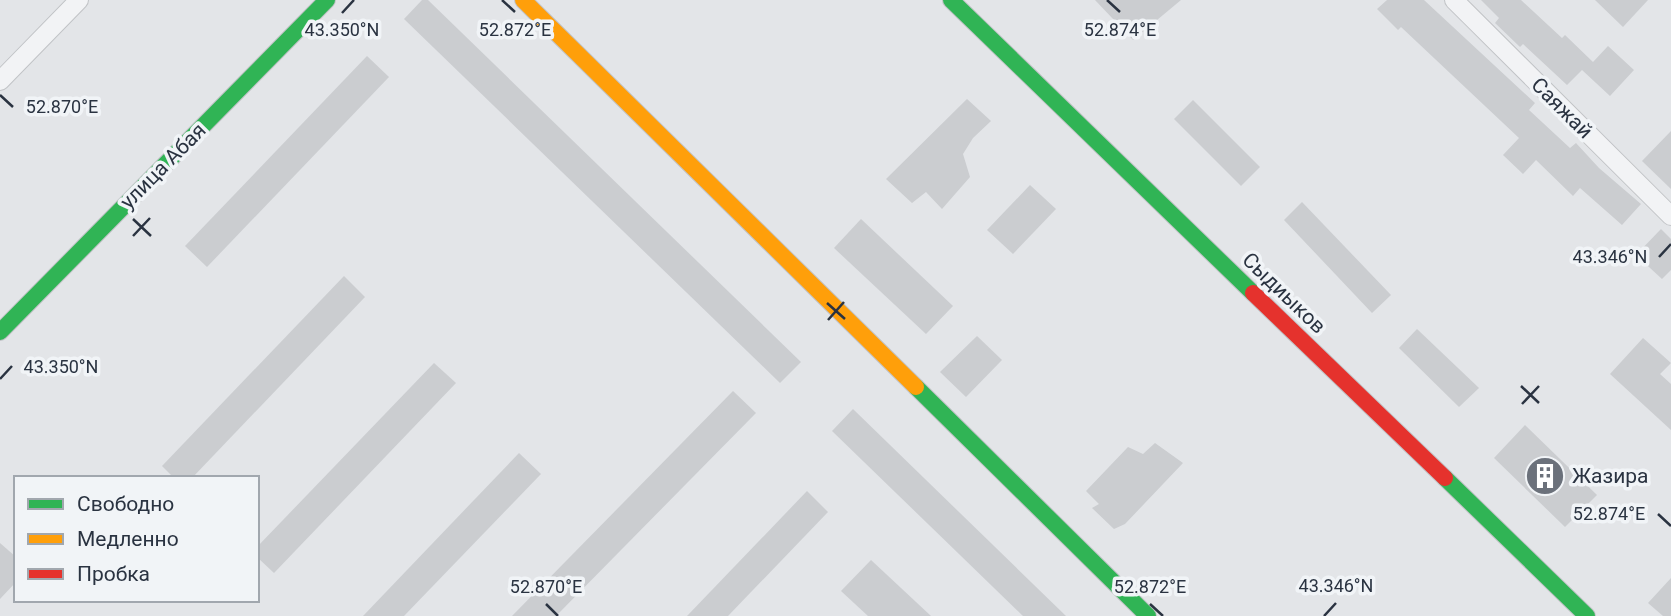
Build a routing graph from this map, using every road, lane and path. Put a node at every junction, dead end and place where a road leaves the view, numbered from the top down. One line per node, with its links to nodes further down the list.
1 (79, 0): 6 (street)
2 (327, 0): 8 (street, улица Абая)
3 (523, 0): 10 (street)
4 (951, 0): 9 (street, Сыдиыков)
5 (1454, 0): 7 (street, Саяжай)
6 (0, 81)
7 (1671, 216)
8 (3, 323)
9 (1584, 615)
10 (1149, 616)

